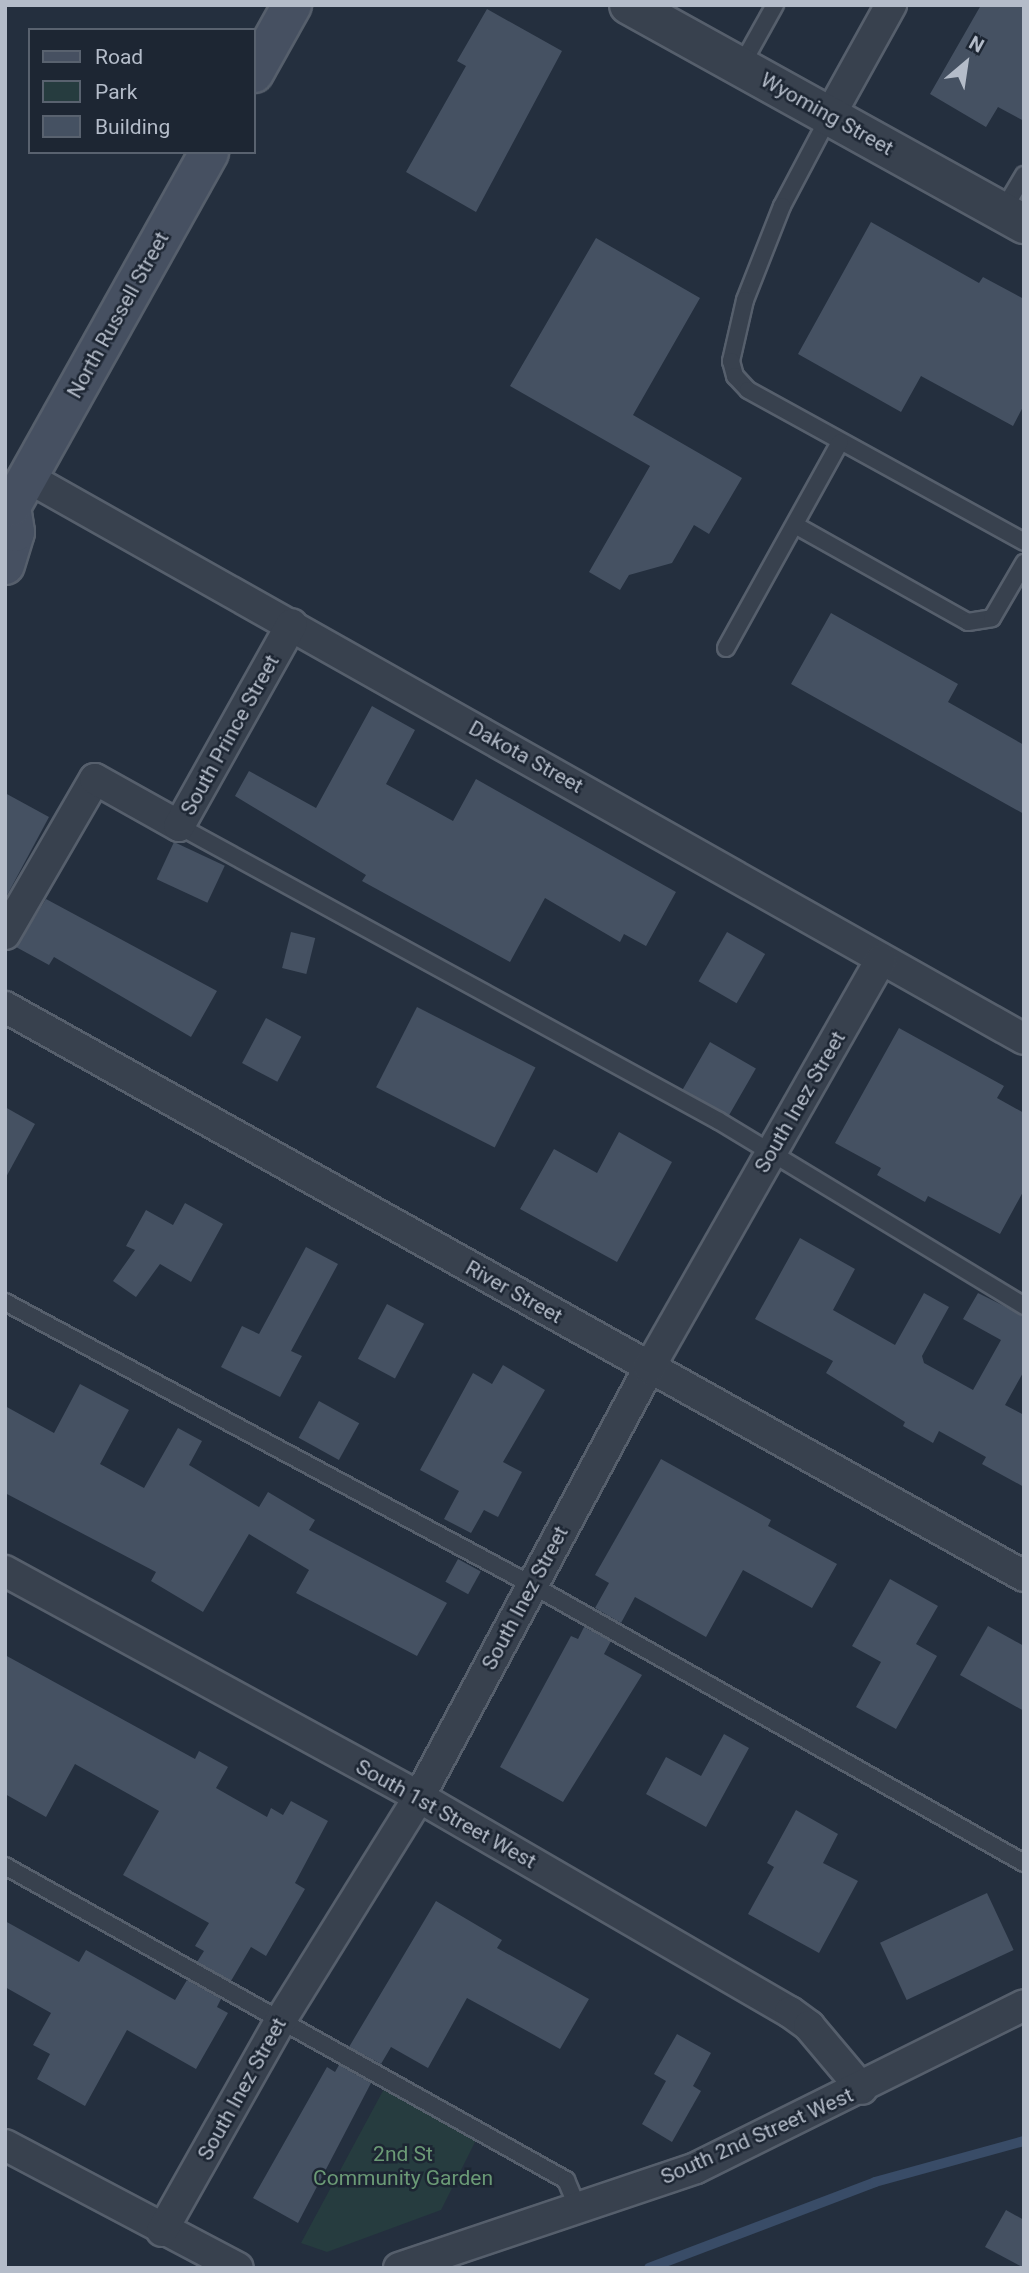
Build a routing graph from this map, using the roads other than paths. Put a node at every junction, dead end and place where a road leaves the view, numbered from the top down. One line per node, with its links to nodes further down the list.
1 (292, 5): 6 (main road)
2 (629, 5): 5 (street, Wyoming Street)
3 (775, 5): 5 (lane)
4 (891, 5): 7 (street)
5 (741, 66): 7 (street, Wyoming Street)
6 (256, 69)
7 (830, 116): 10 (street, Wyoming Street); 11 (lane)
8 (208, 154): 12 (main road, North Russell Street)
9 (1024, 175): 10 (lane)
10 (1013, 218)
11 (840, 442): 13 (lane); 14 (lane)
12 (14, 498): 16 (main road); 17 (street, Dakota Street)
13 (795, 525): 15 (lane); 18 (lane)
14 (1024, 542)
15 (1024, 563)
16 (5, 565)
17 (292, 624): 19 (street, South Prince Street); 21 (street, Dakota Street)
18 (726, 648)
19 (179, 826): 20 (street, South Prince Street); 24 (lane)
20 (5, 934)
21 (881, 960): 23 (street, Dakota Street); 24 (street, South Inez Street)
22 (5, 1007): 27 (street, River Street)
23 (1024, 1039)
24 (770, 1156): 26 (lane); 27 (street, South Inez Street)
25 (5, 1302): 30 (lane)
26 (1024, 1306)
27 (649, 1368): 29 (street, River Street); 30 (street, South Inez Street)
28 (5, 1571): 31 (street, South 1st Street West)
29 (1024, 1576)
30 (532, 1585): 31 (street, South Inez Street); 32 (lane)
31 (418, 1797): 35 (street, South Inez Street); 36 (street, South 1st Street West)
32 (1024, 1863)
33 (5, 1866): 35 (lane)
34 (1024, 2005): 36 (street, South 2nd Street West)
35 (282, 2018): 38 (lane); 39 (street, South Inez Street)
36 (862, 2089): 38 (street, South 2nd Street West)
37 (5, 2145): 39 (street)
38 (578, 2208): 41 (street, South 2nd Street West)
39 (162, 2231): 40 (street)
40 (238, 2268)
41 (399, 2268)

